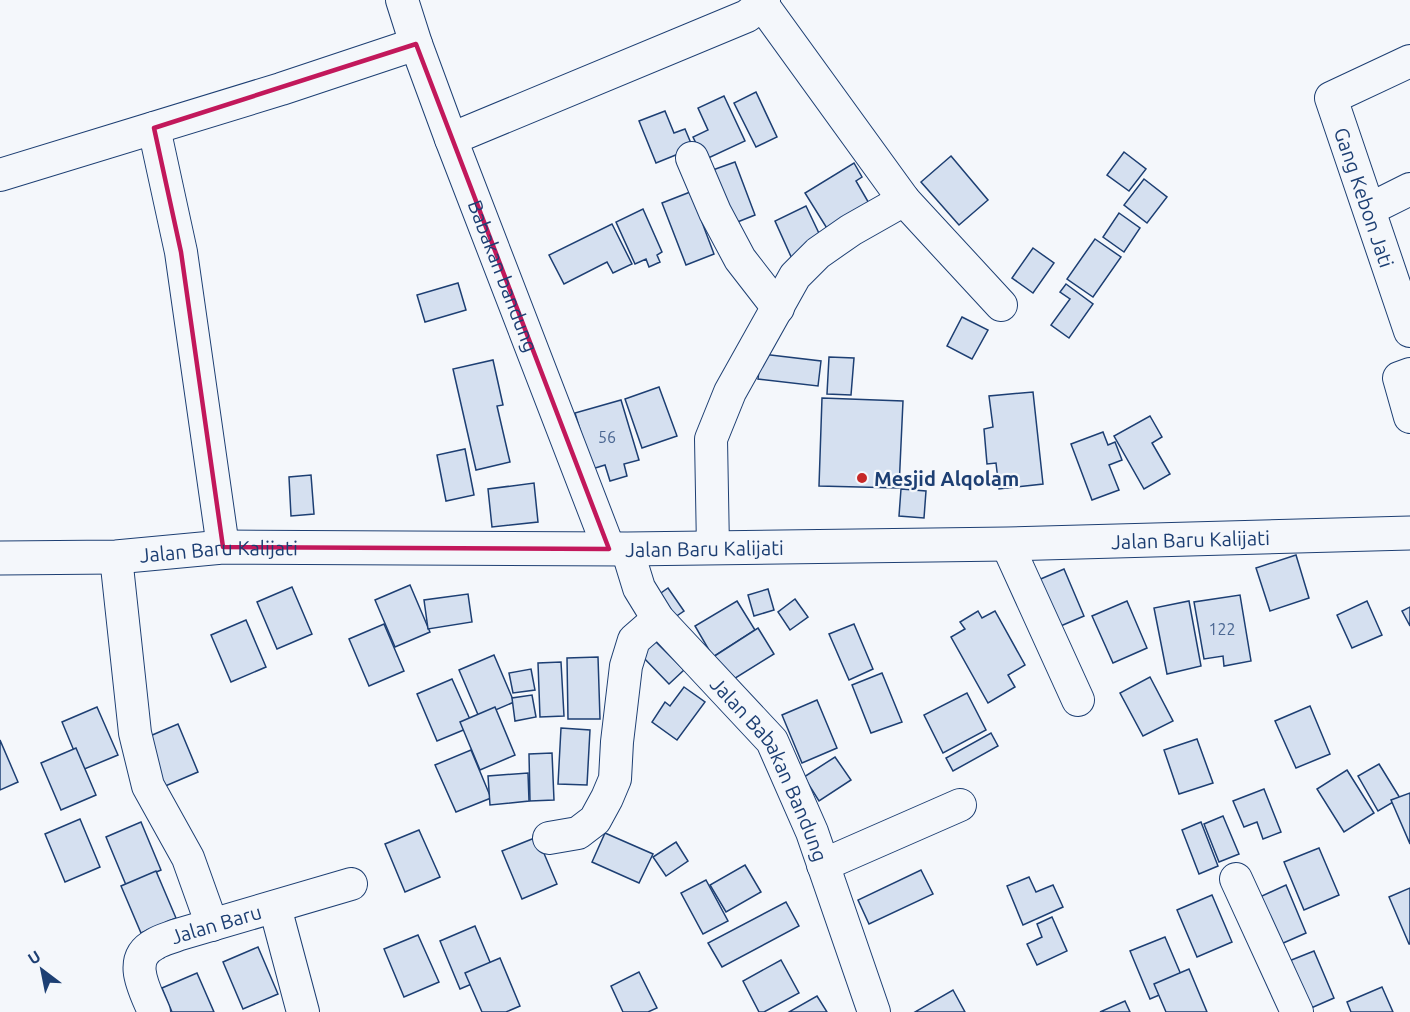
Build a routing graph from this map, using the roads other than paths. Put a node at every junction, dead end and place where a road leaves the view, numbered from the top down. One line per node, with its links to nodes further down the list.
1 (402, 0): 3 (street, Babakan bandung)
2 (763, 2): 6 (street); 10 (street)
3 (416, 44): 5 (street); 6 (street, Babakan bandung)
4 (1410, 61): 11 (street, Gang Kebon Jati)
5 (154, 128): 8 (street); 19 (street)
6 (451, 139): 21 (street, Babakan bandung)
7 (692, 158): 13 (street)
8 (0, 175)
9 (1410, 189): 11 (street)
10 (904, 200): 12 (street); 13 (street)
11 (1370, 209): 14 (street, Gang Kebon Jati)
12 (1001, 305)
13 (778, 308): 20 (street)
14 (1410, 331)
15 (1404, 376): 16 (street)
16 (1410, 417)
17 (1410, 533): 18 (main road, Jalan Baru Kalijati)
18 (1007, 544): 20 (main road, Jalan Baru Kalijati); 25 (street)
19 (223, 547): 21 (main road, Jalan Baru Kalijati); 22 (main road, Jalan Baru Kalijati)
20 (713, 548): 21 (main road, Jalan Baru Kalijati)
21 (618, 549): 24 (street, Jalan Babakan Bandung)
22 (117, 556): 23 (main road, Jalan Baru Kalijati); 32 (street)
23 (0, 558)
24 (658, 619): 27 (street); 28 (street, Jalan Babakan Bandung)
25 (1078, 700)
26 (960, 805): 28 (street)
27 (549, 838)
28 (823, 865): 35 (street, Jalan Babakan Bandung)
29 (1236, 879): 36 (street)
30 (351, 884): 31 (street, Jalan Baru)
31 (275, 907): 32 (street, Jalan Baru); 34 (street)
32 (212, 925): 33 (street, Jalan Baru)
33 (154, 1012)
34 (303, 1012)
35 (874, 1012)
36 (1298, 1012)

